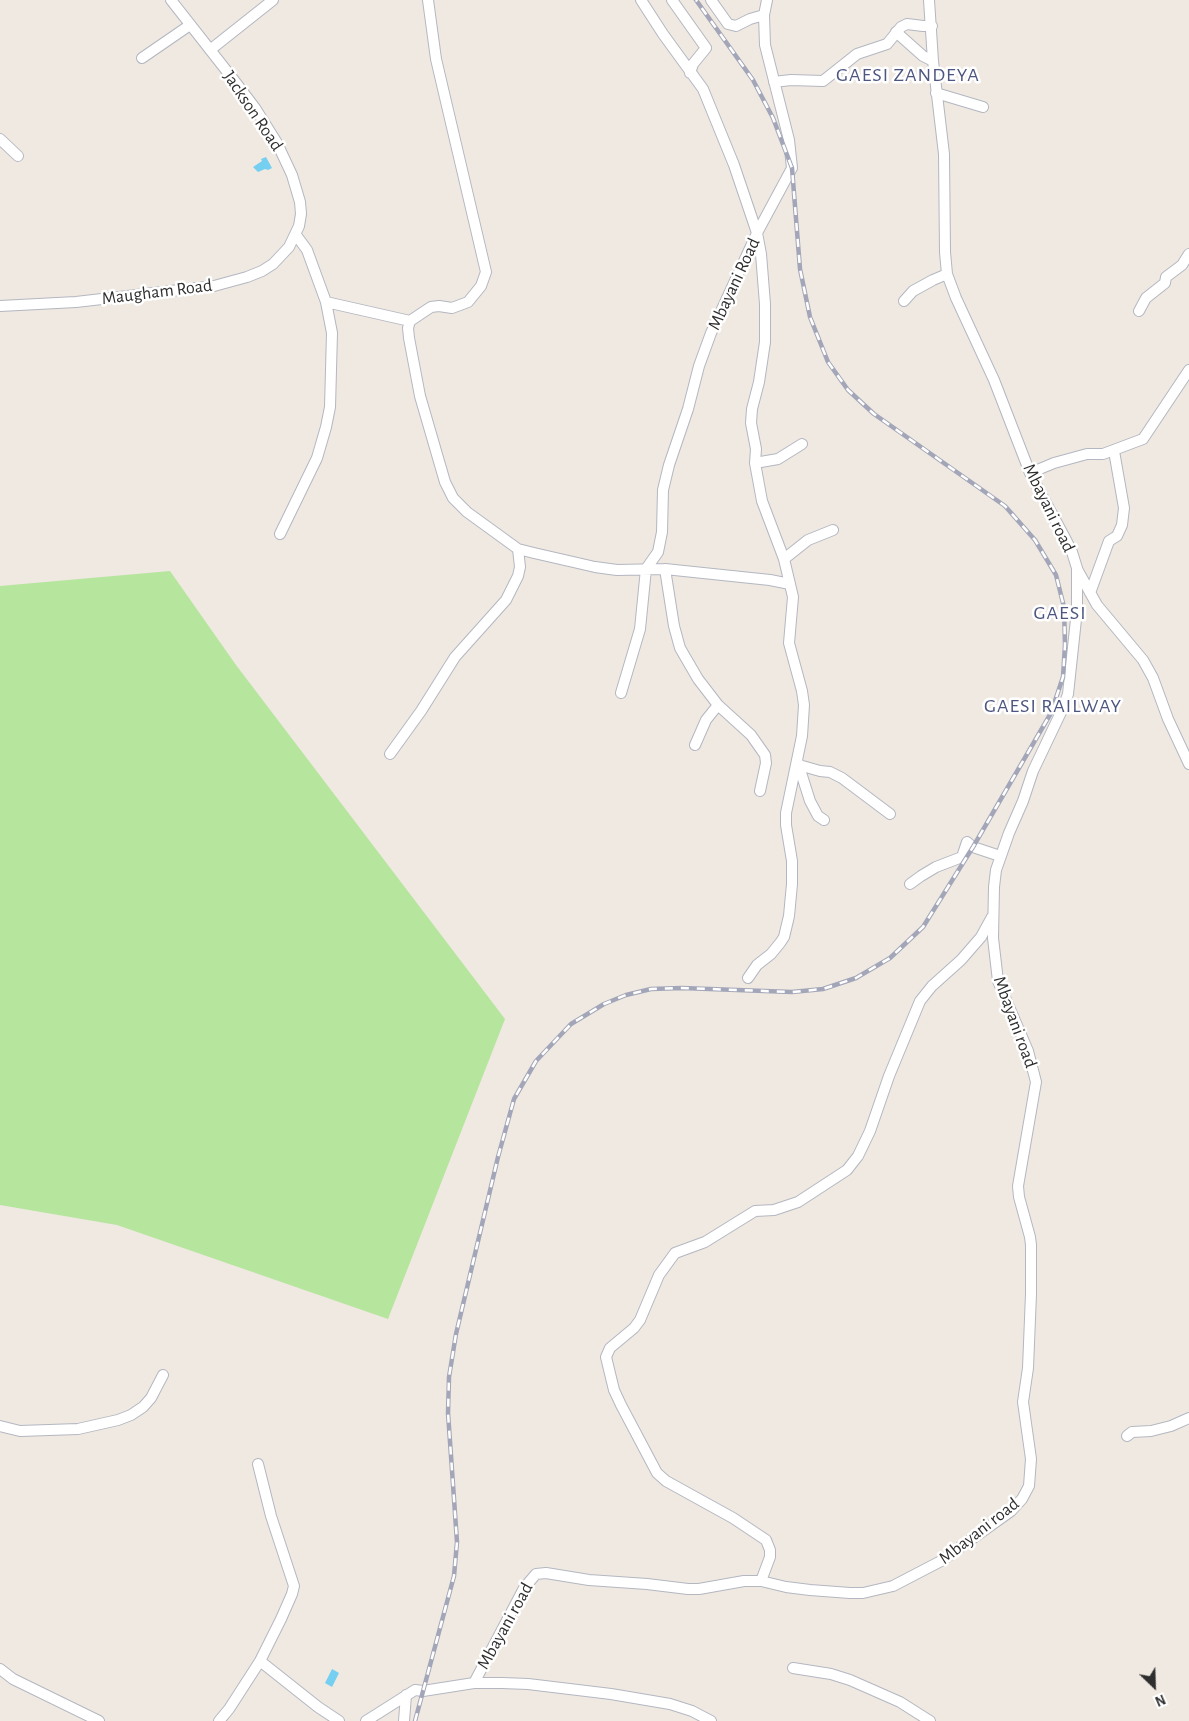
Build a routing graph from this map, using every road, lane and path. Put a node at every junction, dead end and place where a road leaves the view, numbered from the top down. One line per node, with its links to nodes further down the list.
1 (171, 0): 10 (street, Jackson Road)
2 (273, 0): 13 (street)
3 (428, 0): 32 (street)
4 (641, 0): 16 (street)
5 (672, 0): 16 (street)
6 (711, 0): 9 (street)
7 (767, 0): 9 (street, Mbayani Road)
8 (929, 0): 11 (street, Mbayani road)
9 (764, 15): 17 (street, Mbayani Road)
10 (190, 26): 13 (street, Jackson Road); 14 (street)
11 (932, 26): 12 (street); 15 (street, Mbayani road)
12 (896, 32): 15 (street); 17 (street)
13 (210, 50): 23 (street, Jackson Road)
14 (142, 58)
15 (933, 61): 18 (street, Mbayani road)
16 (690, 73): 22 (street)
17 (774, 82): 22 (street, Mbayani Road)
18 (936, 94): 19 (street); 25 (street, Mbayani road)
19 (983, 107)
20 (0, 139): 21 (street)
21 (18, 156)
22 (757, 233): 36 (street); 43 (street, Mbayani Road)
23 (296, 236): 27 (street); 29 (street, Maugham Road)
24 (1189, 254): 30 (street)
25 (947, 274): 26 (street); 37 (street, Mbayani road)
26 (904, 301)
27 (326, 302): 32 (street); 39 (street)
28 (0, 306): 29 (street, Maugham Road)
29 (13, 306): 31 (street)
30 (1139, 311)
31 (0, 313)
32 (410, 321): 40 (street)
33 (1189, 370): 35 (street)
34 (802, 444): 36 (street)
35 (1114, 451): 37 (street); 46 (street)
36 (756, 463): 41 (street)
37 (1030, 473): 42 (street, Mbayani road)
38 (833, 530): 41 (street)
39 (280, 534)
40 (518, 549): 43 (street); 50 (street)
41 (784, 558): 45 (street)
42 (1077, 568): 46 (street); 56 (street, Mbayani road)
43 (646, 569): 44 (street); 47 (street)
44 (665, 569): 45 (street); 48 (street)
45 (790, 584): 51 (street)
46 (1090, 593): 52 (street)
47 (621, 693)
48 (718, 705): 49 (street); 53 (street)
49 (695, 745)
50 (390, 754)
51 (798, 762): 54 (street); 55 (street); 59 (street)
52 (1189, 764)
53 (760, 791)
54 (890, 814)
55 (824, 820)
56 (1000, 856): 57 (street); 58 (street, Mbayani road)
57 (910, 884)
58 (994, 912): 65 (street, Mbayani road); 65 (street)
59 (748, 978)
60 (163, 1375): 62 (street)
61 (1189, 1418): 63 (street)
62 (0, 1426)
63 (1127, 1436)
64 (258, 1464): 66 (street)
65 (761, 1581): 69 (street, Mbayani road)
66 (260, 1661): 72 (street); 73 (street)
67 (793, 1668): 77 (street)
68 (0, 1669): 71 (street)
69 (474, 1683): 70 (street); 76 (street)
70 (406, 1695): 74 (street); 75 (street)
71 (99, 1721)
72 (219, 1721)
73 (339, 1721)
74 (366, 1721)
75 (404, 1721)
76 (711, 1721)
77 (930, 1721)

